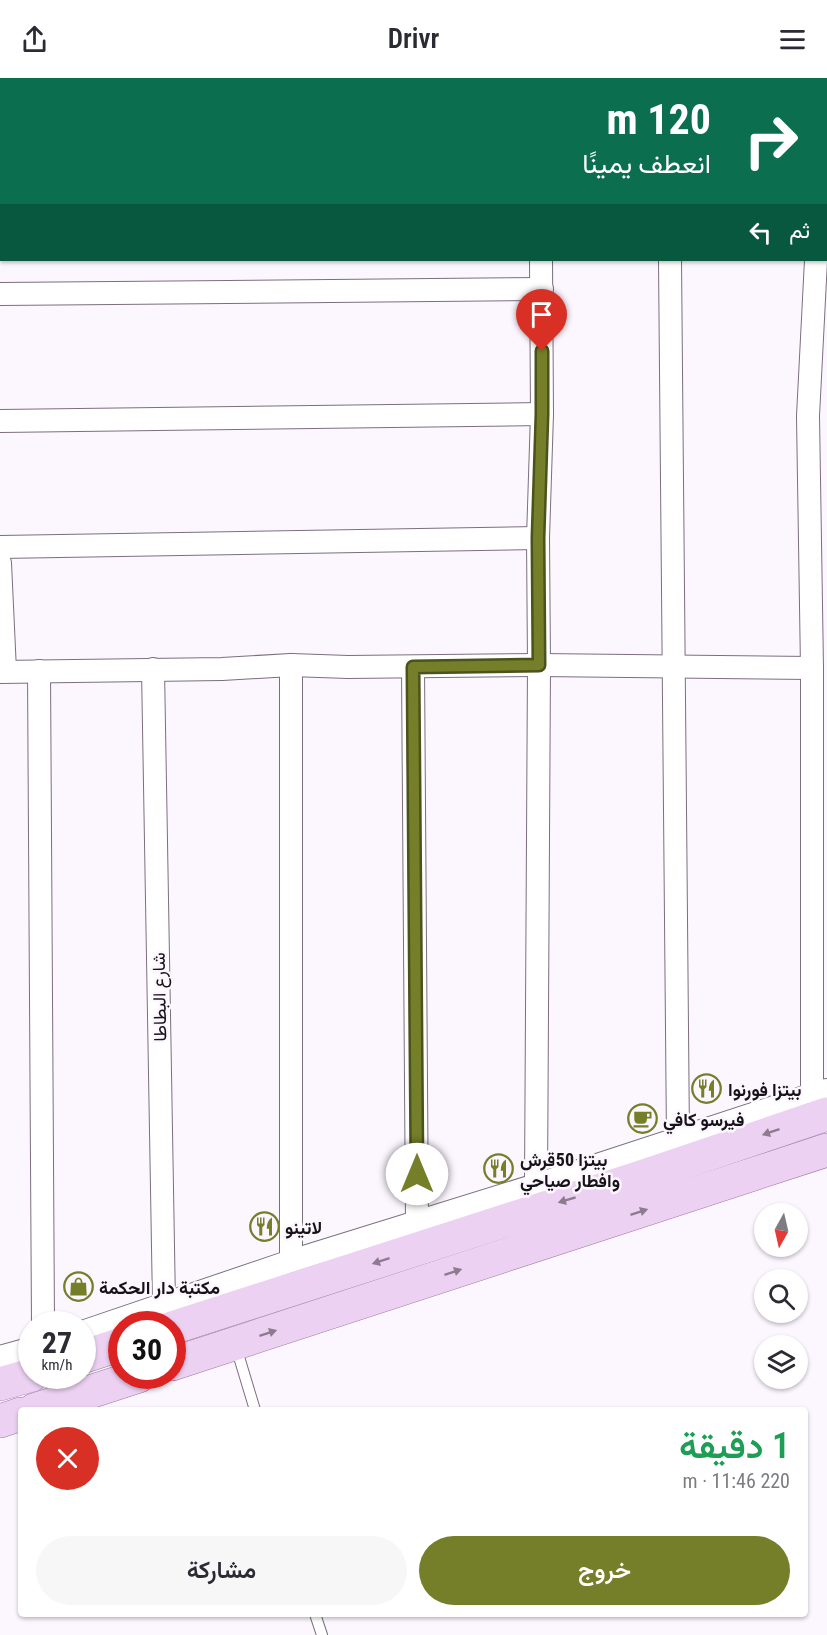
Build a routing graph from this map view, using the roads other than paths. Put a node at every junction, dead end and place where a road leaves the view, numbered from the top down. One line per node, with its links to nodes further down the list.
1 (541, 261): 4 (street)
2 (670, 261): 15 (street)
3 (816, 261): 6 (street)
4 (542, 289): 5 (street); 7 (street)
5 (0, 294)
6 (818, 384): 16 (street)
7 (542, 414): 8 (street); 9 (street)
8 (0, 421)
9 (538, 538): 10 (street); 12 (street)
10 (0, 547)
11 (0, 563): 19 (street)
12 (539, 665): 14 (street); 15 (street); 23 (street)
13 (291, 666): 14 (street); 17 (street); 25 (street)
14 (413, 667): 24 (street)
15 (673, 667): 16 (street); 21 (street)
16 (812, 668): 20 (street)
17 (153, 669): 18 (street); 27 (street, شارع البطاطا)
18 (39, 671): 19 (street); 26 (street)
19 (2, 672)
20 (822, 1099): 21 (street); 29 (main road, one-way to 29)
21 (678, 1139): 23 (street)
22 (827, 1150): 30 (main road, one-way to 22)
23 (536, 1185): 24 (street)
24 (417, 1221): 25 (street)
25 (291, 1261): 28 (street)
26 (43, 1311)
27 (168, 1311)
28 (185, 1311)
29 (186, 1314)
30 (235, 1344): 33 (main road); 38 (lane)
31 (18, 1352): 32 (street)
32 (0, 1357)
33 (186, 1360)
34 (18, 1379): 35 (main road)
35 (0, 1384)
36 (108, 1386): 37 (main road)
37 (43, 1407)
38 (254, 1407)
39 (18, 1415): 40 (main road)
40 (0, 1421)
41 (316, 1617): 42 (lane)
42 (322, 1635)

